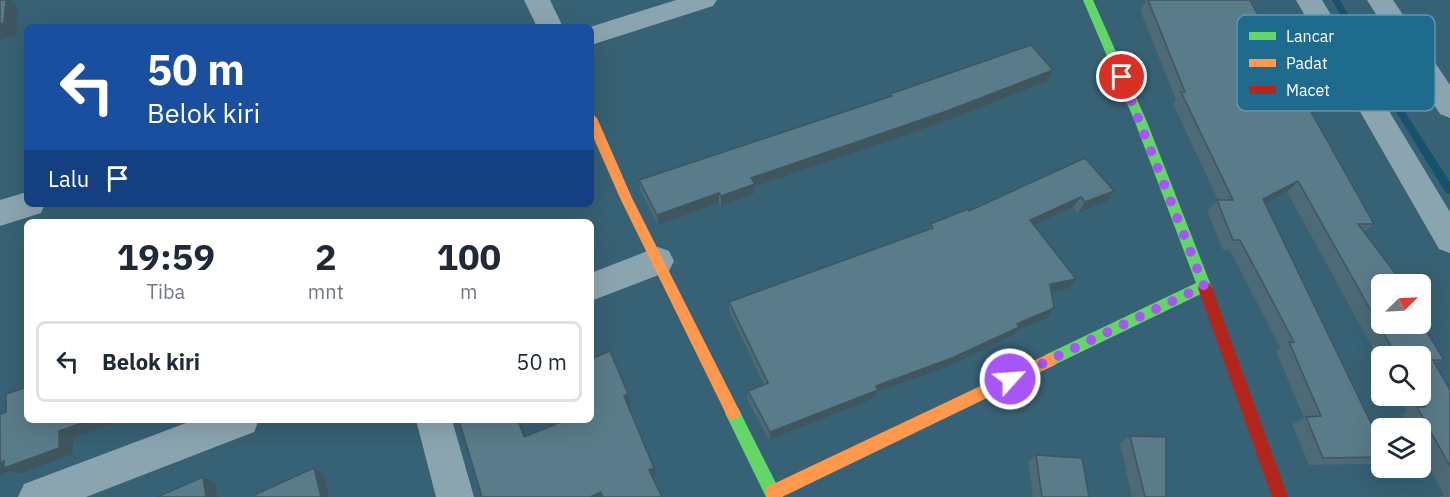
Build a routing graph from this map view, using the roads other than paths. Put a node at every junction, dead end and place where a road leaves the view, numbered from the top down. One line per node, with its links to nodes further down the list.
1 (537, 0): 8 (street)
2 (704, 0): 9 (street)
3 (1088, 0): 19 (street)
4 (1309, 0): 6 (street)
5 (1380, 0): 7 (street)
6 (1318, 15)
7 (1390, 15)
8 (549, 24)
9 (594, 35)
10 (1435, 84): 11 (street)
11 (1450, 107)
12 (1374, 111): 16 (street)
13 (594, 124): 17 (street)
14 (24, 206): 15 (street)
15 (0, 213)
16 (1450, 240)
17 (658, 261): 18 (street); 23 (street)
18 (594, 286)
19 (1204, 286): 23 (street); 26 (street)
20 (234, 423): 22 (street)
21 (435, 423): 25 (street)
22 (89, 487): 24 (street)
23 (774, 495)
24 (37, 497)
25 (455, 497)
26 (1280, 497)

